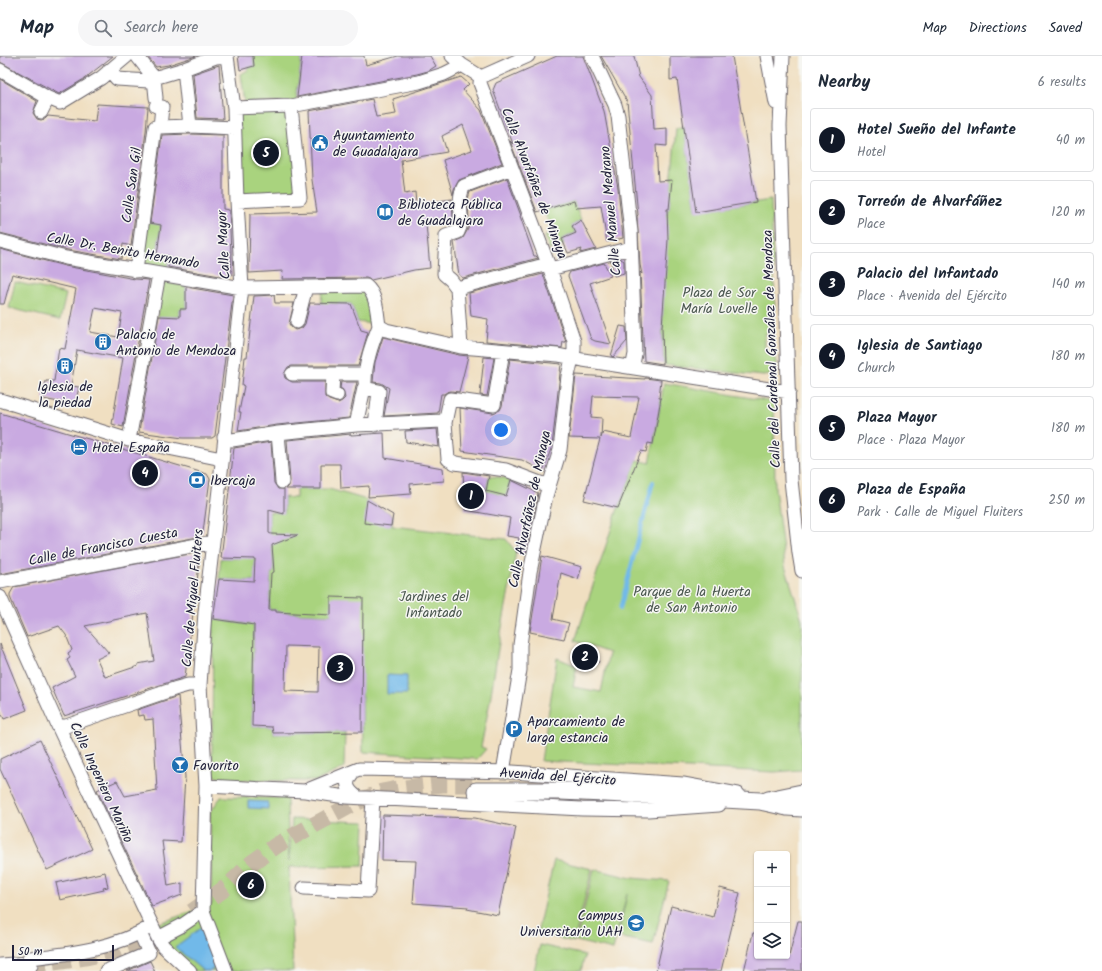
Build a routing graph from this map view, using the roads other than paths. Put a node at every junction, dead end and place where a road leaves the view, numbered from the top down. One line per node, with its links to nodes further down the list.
1 (127, 56): 11 (street)
2 (137, 56): 13 (street)
3 (227, 56): 9 (street); 16 (street)
4 (528, 56): 12 (street)
5 (592, 56): 25 (street, Calle Manuel Medrano)
6 (767, 56): 19 (street)
7 (785, 59): 19 (street)
8 (457, 60): 12 (street); 15 (street)
9 (184, 69): 13 (street); 18 (street)
10 (0, 70): 14 (street)
11 (109, 70): 13 (street); 14 (street)
12 (481, 77): 22 (street, Calle Alvarfáñez de Minaya)
13 (154, 78): 18 (street)
14 (48, 98): 17 (street)
15 (291, 106): 16 (street); 23 (street)
16 (234, 108): 21 (street, Calle Mayor)
17 (41, 112)
18 (190, 126): 21 (street)
19 (780, 126): 42 (street, Calle del Cardenal González de Mendoza)
20 (155, 127): 27 (street, Calle San Gil)
21 (235, 128): 23 (street, Calle Mayor)
22 (512, 168): 26 (street, Calle Alvarfáñez de Minaya); 31 (street)
23 (237, 201): 30 (street, Calle Mayor)
24 (0, 241): 27 (street, Calle Dr. Benito Hernando)
25 (631, 248): 26 (street); 37 (street, Calle Manuel Medrano)
26 (549, 266): 31 (street); 36 (street, Calle Alvarfáñez de Minaya)
27 (136, 271): 28 (street, Calle Dr. Benito Hernando)
28 (159, 274): 30 (street, Calle Dr. Benito Hernando); 50 (street)
29 (306, 287): 30 (street, Calle Dr. Benito Hernando); 32 (street); 33 (street, Calle Dr. Benito Hernando)
30 (242, 288): 49 (street, Calle de Miguel Fluiters)
31 (458, 288): 34 (street)
32 (297, 322)
33 (379, 326): 34 (street); 40 (street)
34 (461, 347): 35 (street)
35 (503, 351): 36 (street); 45 (street)
36 (573, 358): 37 (street); 53 (street, Calle Alvarfáñez de Minaya)
37 (631, 367): 42 (street)
38 (292, 374): 39 (street)
39 (333, 374): 40 (street); 43 (street)
40 (365, 374): 41 (street)
41 (364, 388): 46 (street); 47 (street)
42 (789, 392): 55 (street, Calle del Cardenal González de Mendoza)
43 (337, 395)
44 (0, 400): 50 (street)
45 (445, 423): 47 (street); 53 (street)
46 (356, 425): 47 (street); 48 (street)
47 (375, 425)
48 (278, 433): 49 (street); 52 (street)
49 (224, 437): 51 (street, Calle de Miguel Fluiters)
50 (129, 440): 51 (street)
51 (221, 461): 54 (street, Calle de Miguel Fluiters)
52 (282, 482)
53 (549, 483): 61 (street, Calle Alvarfáñez de Minaya)
54 (213, 542): 56 (street, Calle de Francisco Cuesta); 58 (street, Calle de Miguel Fluiters)
55 (802, 571)
56 (0, 582)
57 (0, 597): 59 (street, Calle Ingeniero Mariño)
58 (200, 685): 59 (street); 62 (street, Calle de Miguel Fluiters)
59 (58, 726): 71 (street, Calle Ingeniero Mariño)
60 (354, 771): 61 (street, Avenida del Ejército); 64 (street, Avenida del Ejército); 65 (street)
61 (503, 772): 67 (street, Avenida del Ejército)
62 (206, 786): 64 (street, Avenida del Ejército); 70 (street, Calle de Miguel Fluiters)
63 (475, 788): 67 (main road, Avenida del Ejército)
64 (305, 791): 65 (street, Avenida del Ejército)
65 (357, 797): 66 (street, Avenida del Ejército)
66 (372, 798): 67 (street, Avenida del Ejército); 69 (street)
67 (760, 801): 68 (main road, Avenida del Ejército)
68 (800, 801)
69 (304, 888)
70 (204, 915): 73 (street); 78 (street)
71 (152, 926): 72 (street); 73 (street, Calle Ingeniero Mariño)
72 (140, 933): 74 (street); 76 (street)
73 (161, 942): 77 (street, Calle Ingeniero Mariño)
74 (29, 962): 75 (main road)
75 (0, 967)
76 (106, 971)
77 (190, 971)
78 (226, 971)

